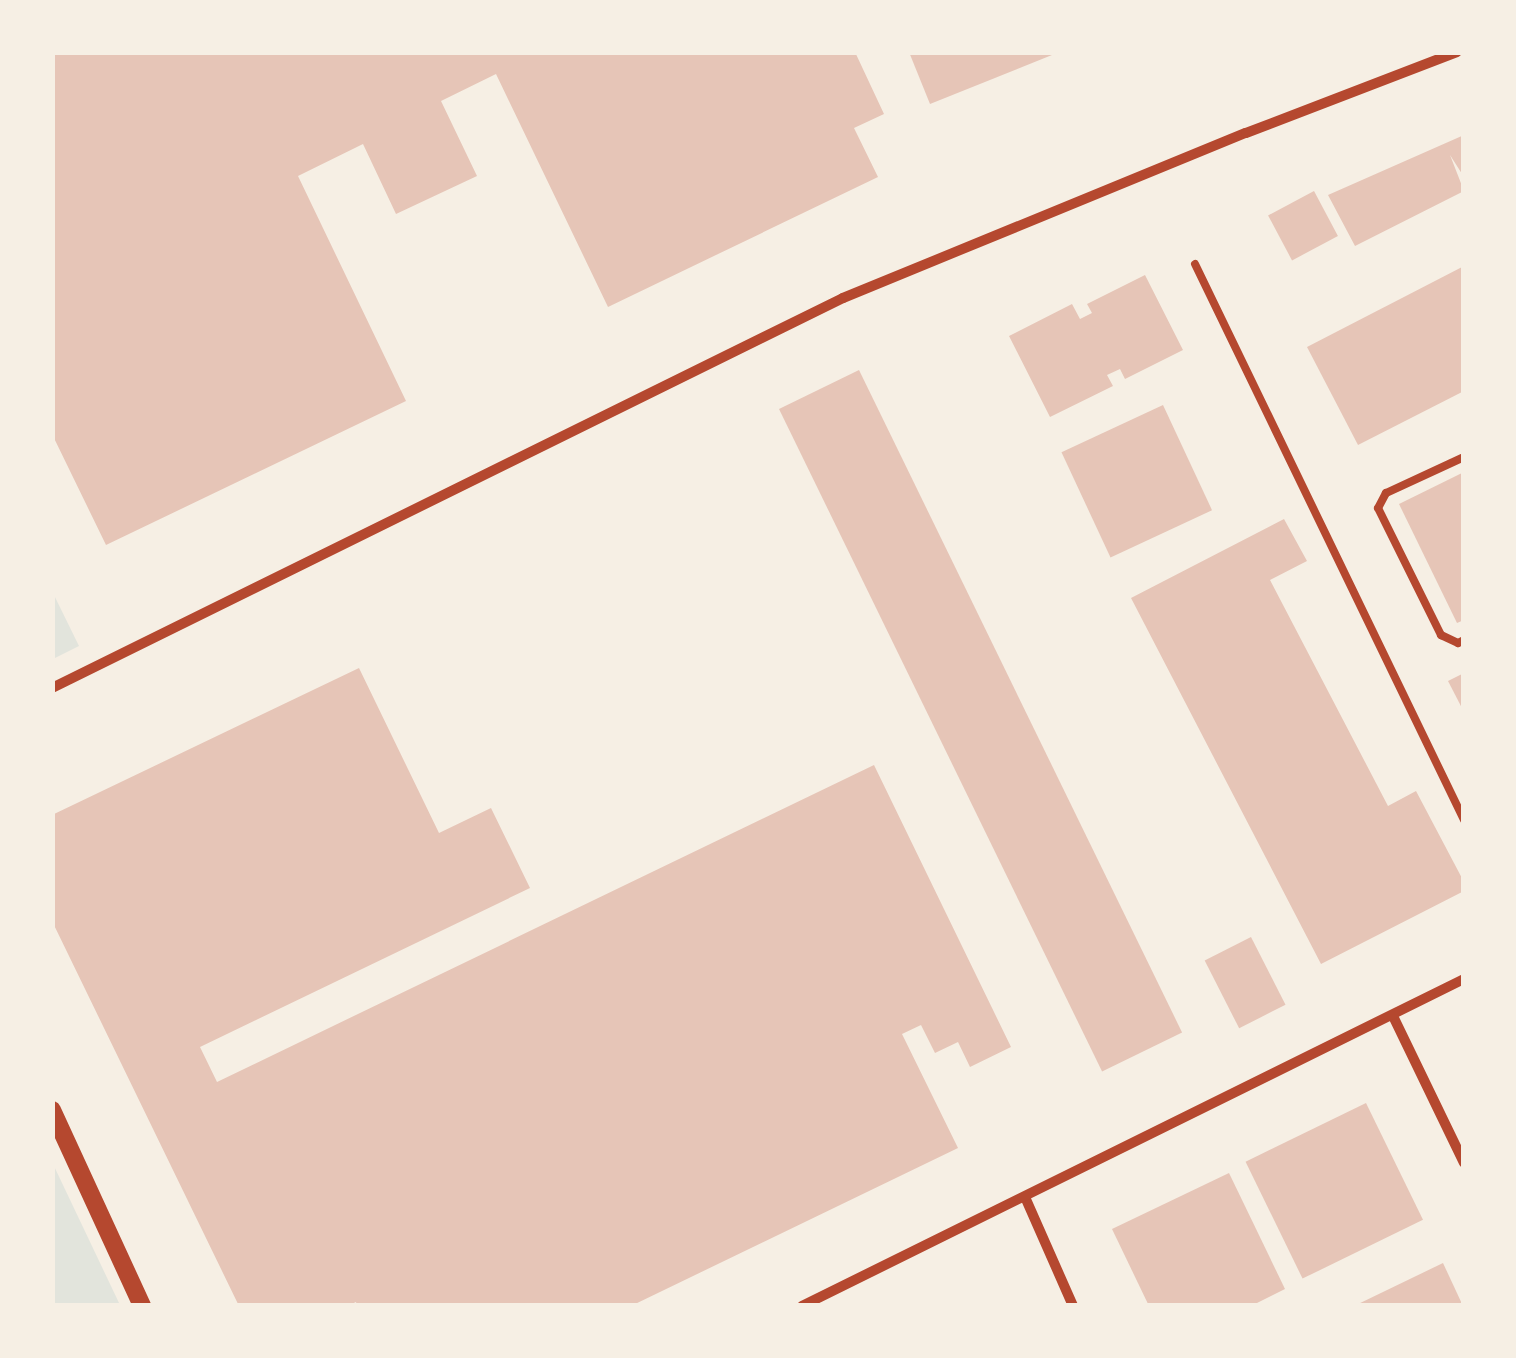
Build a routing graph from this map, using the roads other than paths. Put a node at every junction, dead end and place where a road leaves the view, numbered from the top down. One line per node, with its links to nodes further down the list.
1 (1457, 52): 5 (street)
2 (1195, 264): 6 (lane)
3 (1464, 456): 4 (lane)
4 (1464, 640)
5 (52, 688)
6 (1464, 820)
7 (1464, 980): 8 (street)
8 (1393, 1016): 10 (street); 11 (street)
9 (52, 1110): 12 (street)
10 (1464, 1163)
11 (1025, 1197): 13 (street); 14 (street)
12 (142, 1306)
13 (802, 1306)
14 (1073, 1306)

